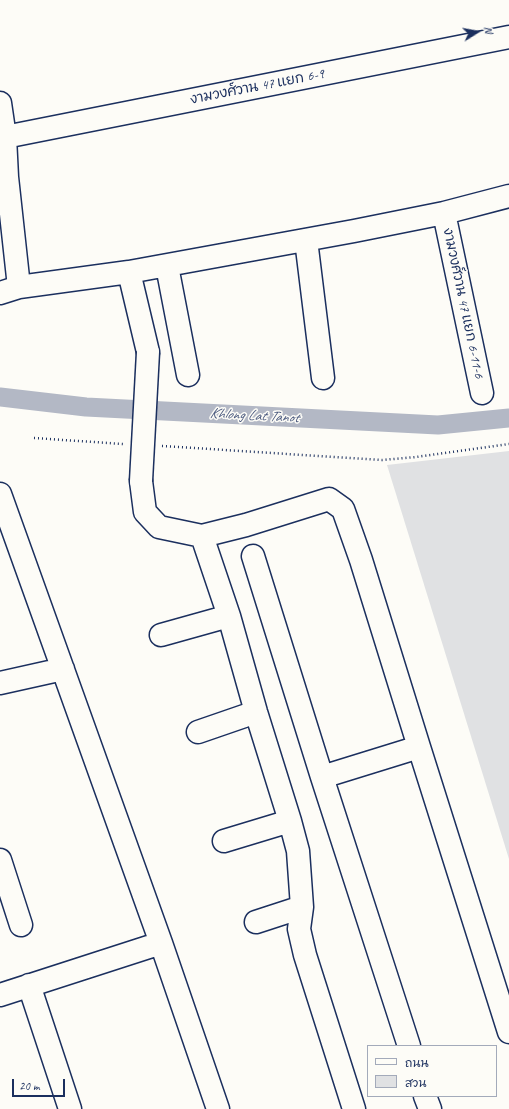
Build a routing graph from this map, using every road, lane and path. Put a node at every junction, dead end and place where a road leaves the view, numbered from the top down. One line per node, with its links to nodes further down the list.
1 (509, 37): 3 (street, งามวงศ์วาน 47 แยก 6-9)
2 (0, 103): 3 (street)
3 (6, 137): 9 (street)
4 (509, 196): 5 (street)
5 (444, 213): 6 (street); 12 (street, งามวงศ์วาน 47 แยก 6-11-6)
6 (306, 240): 7 (street); 11 (street)
7 (167, 266): 8 (street); 10 (street)
8 (129, 272): 9 (street); 18 (street, bridge)
9 (9, 290)
10 (188, 375)
11 (323, 378)
12 (482, 393)
13 (34, 438): 14 (path)
14 (129, 444)
15 (509, 444): 16 (path)
16 (160, 446)
17 (0, 494): 22 (street)
18 (202, 536): 20 (street); 26 (street)
19 (252, 556): 27 (street)
20 (229, 616): 21 (street); 24 (street)
21 (161, 635)
22 (63, 669): 23 (street); 34 (street)
23 (0, 683)
24 (256, 712): 25 (street); 28 (street)
25 (198, 732)
26 (419, 747): 27 (street); 37 (street)
27 (322, 777): 38 (street)
28 (290, 821): 29 (street); 31 (street)
29 (224, 842)
30 (0, 860): 33 (street)
31 (302, 907): 32 (street); 42 (street)
32 (256, 922)
33 (21, 925)
34 (161, 943): 35 (street); 41 (street)
35 (29, 985): 36 (street); 40 (street)
36 (0, 995)
37 (509, 1032)
38 (409, 1045)
39 (425, 1097): 43 (street)
40 (70, 1109)
41 (218, 1109)
42 (354, 1109)
43 (430, 1109)

